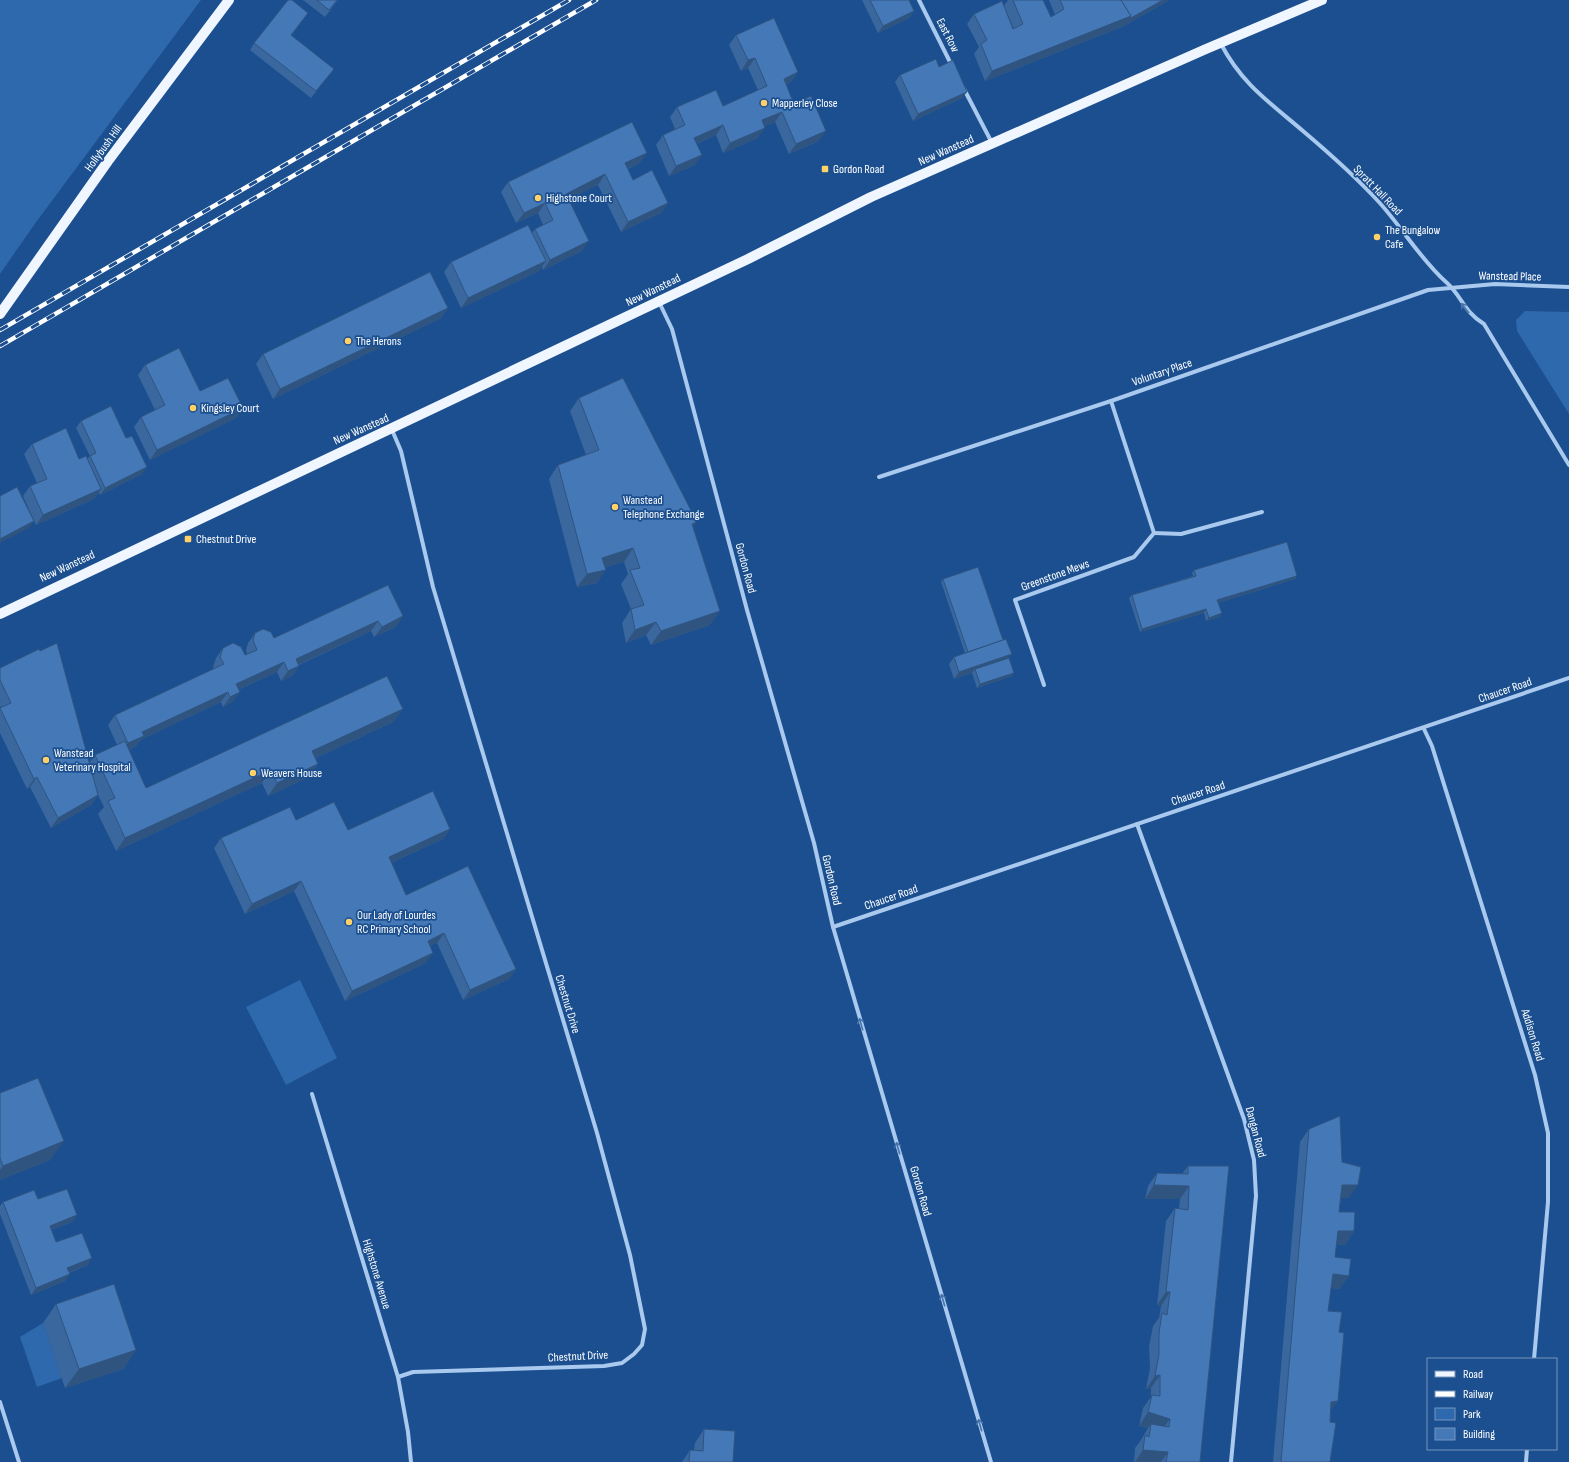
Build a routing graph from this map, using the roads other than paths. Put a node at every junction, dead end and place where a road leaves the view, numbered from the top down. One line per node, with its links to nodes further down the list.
1 (229, 0): 11 (main road, Hollybush Hill)
2 (919, 0): 5 (street, East Row)
3 (1322, 0): 4 (main road, New Wanstead)
4 (1220, 44): 7 (main road, New Wanstead); 8 (street, Spratt Hall Road)
5 (954, 68)
6 (961, 82): 7 (street)
7 (992, 144): 10 (main road, New Wanstead)
8 (1452, 287): 9 (street, Wanstead Place); 12 (street, Voluntary Place); 14 (street, Spratt Hall Road, one-way to 8)
9 (1569, 287)
10 (659, 302): 13 (main road, New Wanstead); 23 (street, Gordon Road)
11 (0, 314)
12 (1111, 401): 15 (street, Voluntary Place); 17 (street)
13 (392, 430): 18 (main road, New Wanstead); 26 (street, Chestnut Drive)
14 (1569, 465)
15 (879, 477)
16 (1262, 512): 17 (street)
17 (1154, 533): 20 (street, Greenstone Mews)
18 (0, 614)
19 (1569, 678): 21 (street, Chaucer Road)
20 (1044, 685)
21 (1424, 729): 22 (street, Chaucer Road); 25 (street, Addison Road)
22 (1137, 824): 23 (street, Chaucer Road); 32 (street, Dangan Road)
23 (833, 927): 31 (street, Gordon Road, one-way to 23)
24 (312, 1094): 26 (street, Highstone Avenue)
25 (1534, 1358)
26 (398, 1377): 30 (street, Highstone Avenue)
27 (0, 1402): 29 (street)
28 (1527, 1450): 33 (street)
29 (19, 1462)
30 (411, 1462)
31 (991, 1462)
32 (1231, 1462)
33 (1526, 1462)

